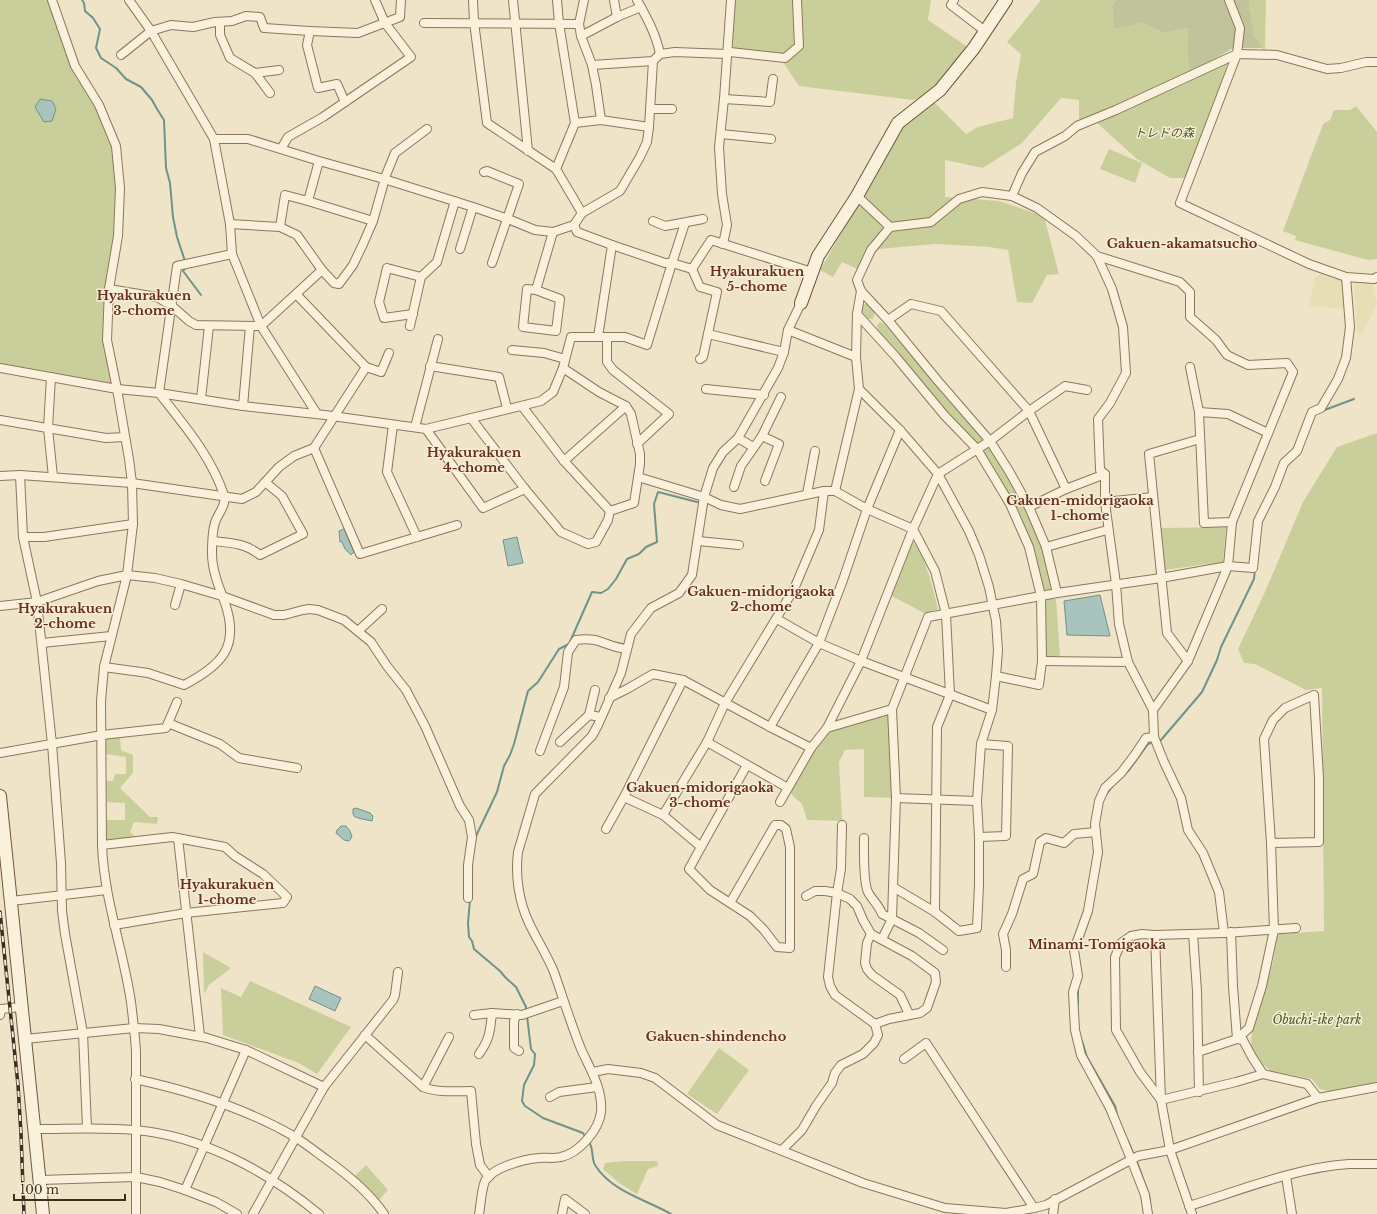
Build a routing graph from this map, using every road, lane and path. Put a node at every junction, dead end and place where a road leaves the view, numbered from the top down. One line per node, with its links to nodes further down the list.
1 (52, 0): 85 (street)
2 (129, 0): 24 (street)
3 (375, 0): 20 (street)
4 (401, 0): 20 (street)
5 (473, 0): 19 (street)
6 (512, 0): 21 (street)
7 (557, 0): 22 (street)
8 (584, 0): 23 (street)
9 (614, 0): 16 (street)
10 (731, 0): 29 (street)
11 (798, 0): 29 (street)
12 (954, 0): 25 (street)
13 (1006, 0): 25 (street)
14 (1229, 0): 30 (street)
15 (639, 4): 16 (street); 28 (street)
16 (617, 17): 27 (street)
17 (220, 22): 24 (street); 26 (street); 36 (street)
18 (424, 22): 19 (street)
19 (474, 22): 21 (street); 51 (street)
20 (384, 23): 26 (street); 40 (street)
21 (515, 23): 22 (street); 51 (street)
22 (559, 23): 23 (street); 44 (street)
23 (579, 24): 27 (street)
24 (151, 31): 31 (street); 48 (street)
25 (985, 31): 56 (street)
26 (310, 32): 40 (street)
27 (581, 36): 34 (street)
28 (660, 54): 29 (street); 32 (street)
29 (727, 54): 39 (street)
30 (1237, 54): 33 (street); 57 (street); 82 (street)
31 (121, 56)
32 (653, 61): 34 (street); 41 (street)
33 (1377, 62)
34 (592, 65): 43 (street)
35 (279, 70): 36 (street)
36 (255, 73): 38 (street)
37 (773, 80): 39 (street)
38 (270, 93)
39 (724, 99): 47 (street)
40 (345, 102): 50 (street)
41 (650, 109): 42 (street); 45 (street)
42 (672, 110)
43 (601, 120): 44 (street); 45 (street)
44 (575, 123): 53 (street)
45 (649, 127): 61 (street)
46 (427, 129): 55 (street)
47 (720, 134): 49 (street); 72 (street)
48 (214, 139): 50 (street); 67 (street)
49 (771, 139)
50 (281, 149): 52 (street)
51 (528, 151): 53 (street)
52 (319, 161): 55 (street); 58 (street)
53 (556, 169): 61 (street)
54 (484, 172): 62 (street)
55 (384, 179): 59 (street); 64 (street)
56 (857, 196): 70 (street); 81 (street)
57 (1012, 196): 70 (street); 76 (street)
58 (308, 201): 64 (street); 69 (street)
59 (454, 201): 60 (street); 83 (street)
60 (473, 207): 62 (street); 74 (street)
61 (582, 213): 68 (street)
62 (508, 219): 71 (street); 77 (street)
63 (703, 219): 66 (street)
64 (373, 220): 80 (street)
65 (653, 221): 66 (street)
66 (685, 223): 78 (street)
67 (230, 224): 69 (street); 75 (street)
68 (574, 225): 71 (street); 73 (street)
69 (280, 227): 80 (street)
70 (890, 228): 87 (street)
71 (553, 232): 86 (street)
72 (723, 244): 79 (street); 81 (street)
73 (612, 245): 78 (street); 100 (street)
74 (460, 249)
75 (232, 254): 90 (street); 96 (street)
76 (1097, 256): 137 (street); 150 (street)
77 (492, 263)
78 (672, 263): 79 (street); 100 (street)
79 (692, 269): 99 (street)
80 (322, 270): 88 (street)
81 (812, 272): 89 (street)
82 (1346, 276): 84 (street); 182 (street)
83 (421, 277): 91 (street); 91 (street)
84 (1377, 277)
85 (109, 289): 90 (street); 114 (street)
86 (536, 290): 86 (street)
87 (861, 291): 92 (street); 93 (street)
88 (296, 294): 96 (street); 109 (street)
89 (801, 303): 98 (street)
90 (172, 306): 94 (street); 118 (street)
91 (413, 314): 97 (street)
92 (857, 314): 105 (street); 146 (street)
93 (888, 320): 126 (street); 142 (street)
94 (209, 326): 95 (street); 121 (street)
95 (250, 326): 96 (street); 122 (street)
96 (261, 326): 128 (street)
97 (410, 326)
98 (788, 330): 103 (street); 105 (street)
99 (708, 334): 103 (street); 107 (street)
100 (603, 337): 106 (street); 143 (street)
101 (438, 339): 108 (street)
102 (512, 350): 106 (street)
103 (784, 352): 119 (street)
104 (389, 353): 109 (street)
105 (856, 357): 116 (street)
106 (565, 359): 112 (street)
107 (700, 359)
108 (430, 366): 125 (street); 134 (street)
109 (366, 367): 129 (street)
110 (1190, 367): 127 (street)
111 (0, 368): 113 (street)
112 (562, 368): 123 (street); 124 (street)
113 (51, 377): 114 (street); 133 (street)
114 (117, 389): 118 (street); 139 (street)
115 (706, 389): 119 (street)
116 (859, 389): 136 (street); 162 (street)
117 (1088, 390): 126 (street)
118 (158, 393): 121 (street); 164 (street)
119 (764, 395): 140 (street)
120 (781, 397): 138 (street)
121 (201, 399): 122 (street)
122 (243, 406): 128 (street)
123 (522, 406): 125 (street); 148 (street)
124 (626, 406): 143 (street); 148 (street)
125 (507, 408): 130 (street)
126 (1029, 411): 142 (street); 159 (street)
127 (1200, 412): 137 (street); 141 (street)
128 (317, 414): 129 (street)
129 (335, 417): 132 (street); 145 (street)
130 (471, 418): 135 (street); 160 (street)
131 (0, 420): 133 (street)
132 (394, 425): 134 (street); 177 (street)
133 (48, 428): 139 (street); 154 (street)
134 (415, 428): 135 (street)
135 (426, 429): 160 (street)
136 (900, 430): 149 (street); 169 (street)
137 (1268, 433): 171 (street)
138 (762, 436): 144 (street); 155 (street)
139 (125, 437): 157 (street)
140 (738, 438): 144 (street); 165 (street)
141 (1200, 439): 166 (street); 171 (street)
142 (990, 441): 146 (street); 168 (street)
143 (637, 444): 153 (street)
144 (754, 447): 158 (street)
145 (314, 448): 156 (street); 177 (street)
146 (977, 449): 149 (street); 189 (street)
147 (815, 451): 163 (street)
148 (564, 461): 170 (street)
149 (938, 474): 174 (street); 193 (street)
150 (1105, 474): 159 (street); 167 (street)
151 (20, 475): 152 (street); 154 (street); 176 (street)
152 (0, 476)
153 (638, 477): 165 (street); 170 (street)
154 (53, 478): 157 (street)
155 (765, 481)
156 (265, 482): 164 (street); 178 (street)
157 (132, 483): 164 (street); 172 (street)
158 (734, 487)
159 (1066, 489): 168 (street)
160 (525, 490): 170 (street)
161 (824, 491): 162 (street); 163 (street); 196 (street)
162 (835, 491): 169 (street)
163 (807, 494): 165 (street)
164 (225, 497): 178 (street)
165 (704, 497): 179 (street)
166 (1153, 497): 167 (street); 184 (street)
167 (1105, 502): 175 (street)
168 (1029, 507): 181 (street)
169 (867, 509): 174 (street); 200 (street)
170 (610, 511)
171 (1232, 522): 182 (street)
172 (133, 524): 176 (street); 183 (street)
173 (457, 525): 177 (street)
174 (913, 529): 195 (street); 204 (street)
175 (1108, 530): 181 (street); 186 (street)
176 (23, 537): 190 (street)
177 (417, 537)
178 (212, 541): 188 (street)
179 (698, 541): 180 (street); 201 (street)
180 (739, 545)
181 (1046, 547): 187 (street)
182 (1228, 566): 184 (street); 202 (street)
183 (127, 575): 185 (street); 190 (street); 198 (street)
184 (1161, 578): 186 (street); 202 (street)
185 (181, 584): 188 (street); 191 (street)
186 (1116, 584): 187 (street); 205 (street)
187 (1057, 593): 189 (street)
188 (222, 596): 197 (street); 206 (street)
189 (1041, 596): 193 (street); 203 (street)
190 (37, 602): 192 (street); 199 (street)
191 (175, 605)
192 (0, 606)
193 (992, 606): 195 (street); 207 (street)
194 (382, 609): 197 (street)
195 (946, 614): 208 (street); 211 (street)
196 (777, 619): 200 (street); 214 (street)
197 (358, 631): 256 (street)
198 (111, 636): 199 (street); 206 (street)
199 (42, 643): 227 (street)
200 (819, 643): 204 (street); 221 (street)
201 (627, 649): 212 (street); 230 (street)
202 (1188, 660): 217 (street)
203 (1042, 661): 205 (street); 207 (street)
204 (861, 662): 208 (street); 222 (street)
205 (1128, 662): 217 (street)
206 (104, 667): 223 (street)
207 (996, 676): 216 (street)
208 (904, 678): 211 (street); 215 (street)
209 (683, 680): 212 (street); 214 (street); 236 (street)
210 (595, 690): 218 (street)
211 (950, 695): 216 (street); 238 (street)
212 (609, 698): 219 (street)
213 (177, 702): 220 (street)
214 (725, 703): 221 (street); 226 (street)
215 (892, 709): 222 (street); 237 (street)
216 (992, 710): 228 (street)
217 (1153, 710): 224 (street)
218 (589, 715): 219 (street); 225 (street)
219 (601, 718): 273 (street)
220 (168, 723): 223 (street); 233 (street)
221 (770, 727): 229 (street)
222 (827, 728): 229 (street)
223 (102, 736): 227 (street); 249 (street)
224 (1154, 737): 244 (street); 265 (street)
225 (560, 742)
226 (707, 742): 232 (street); 241 (street)
227 (52, 744): 231 (street); 254 (street)
228 (981, 744): 239 (street); 245 (street)
229 (811, 748): 234 (street)
230 (540, 751)
231 (0, 753)
232 (747, 765): 234 (street); 250 (street)
233 (297, 768)
234 (788, 788): 240 (street)
235 (0, 796): 257 (street)
236 (624, 797): 241 (street); 243 (street)
237 (896, 798): 238 (street); 251 (street)
238 (937, 799): 239 (street); 259 (street)
239 (977, 801): 245 (street)
240 (780, 802)
241 (663, 815): 250 (street)
242 (842, 825): 253 (street)
243 (606, 828)
244 (1096, 832): 271 (street); 312 (street)
245 (979, 837): 259 (street)
246 (178, 838): 249 (street); 260 (street); 260 (street)
247 (864, 838): 261 (street)
248 (1271, 843): 248 (street); 264 (street)
249 (102, 845): 252 (street)
250 (701, 847): 258 (street)
251 (893, 887): 259 (street); 261 (street)
252 (107, 890): 254 (street); 262 (street)
253 (837, 893): 255 (street); 266 (street); 280 (street)
254 (62, 895): 257 (street); 282 (street)
255 (806, 896)
256 (468, 898)
257 (11, 901): 274 (street)
258 (730, 904): 258 (street)
259 (934, 912)
260 (186, 913): 262 (street); 284 (street)
261 (892, 919): 269 (street); 270 (street)
262 (114, 925): 281 (street)
263 (1296, 928): 264 (street)
264 (1274, 930): 265 (street); 287 (street)
265 (1227, 933): 267 (street); 287 (street)
266 (871, 934): 269 (street); 277 (street)
267 (1193, 934): 268 (street); 290 (street)
268 (1155, 935): 303 (street); 303 (street)
269 (882, 939): 277 (street)
270 (943, 950)
271 (1006, 967)
272 (398, 972): 283 (street)
273 (563, 1001): 276 (street); 293 (street)
274 (21, 1007): 278 (street); 286 (street)
275 (492, 1013): 276 (street); 279 (street); 291 (street)
276 (519, 1014): 289 (street)
277 (909, 1014): 280 (street)
278 (0, 1015)
279 (474, 1015)
280 (875, 1024): 310 (street)
281 (134, 1028): 282 (street); 284 (street); 295 (street)
282 (83, 1034): 286 (street); 305 (street)
283 (365, 1035): 296 (street); 297 (street)
284 (200, 1036): 288 (street)
285 (449, 1037): 297 (street)
286 (25, 1039): 306 (street)
287 (1237, 1039): 290 (street); 294 (street)
288 (246, 1050): 296 (street); 304 (street)
289 (519, 1051)
290 (1198, 1052): 300 (street)
291 (479, 1054)
292 (904, 1059): 321 (street)
293 (593, 1072): 298 (street); 310 (street)
294 (1263, 1074): 300 (street); 302 (street)
295 (135, 1079): 304 (street); 307 (street)
296 (324, 1087): 308 (street)
297 (423, 1087): 316 (street)
298 (597, 1087): 301 (street); 316 (street)
299 (1377, 1087): 302 (street)
300 (1199, 1092): 303 (street)
301 (550, 1097)
302 (1318, 1098): 311 (street)
303 (1160, 1100): 311 (street)
304 (223, 1104): 308 (street); 309 (street)
305 (87, 1128): 306 (street); 307 (street)
306 (35, 1129): 317 (street)
307 (136, 1130): 309 (street); 315 (street)
308 (295, 1137): 318 (street); 323 (street)
309 (203, 1146): 318 (street); 319 (street)
310 (782, 1150): 321 (street)
311 (1170, 1150): 312 (street); 322 (street)
312 (1134, 1158): 320 (street); 333 (street)
313 (1377, 1164): 314 (street)
314 (1286, 1176): 322 (street); 334 (street)
315 (136, 1177): 317 (street); 319 (street); 325 (street)
316 (489, 1177): 329 (street)
317 (40, 1180): 324 (street)
318 (271, 1180): 327 (street); 328 (street)
319 (185, 1190): 326 (street)
320 (1055, 1200): 321 (street); 332 (street)
321 (1034, 1208)
322 (1191, 1210)
323 (379, 1212)
324 (43, 1214)
325 (136, 1214)
326 (237, 1214)
327 (253, 1214)
328 (319, 1214)
329 (479, 1214)
330 (562, 1214): 331 (street)
331 (585, 1214)
332 (1053, 1214)
333 (1148, 1214)
334 (1292, 1214)

